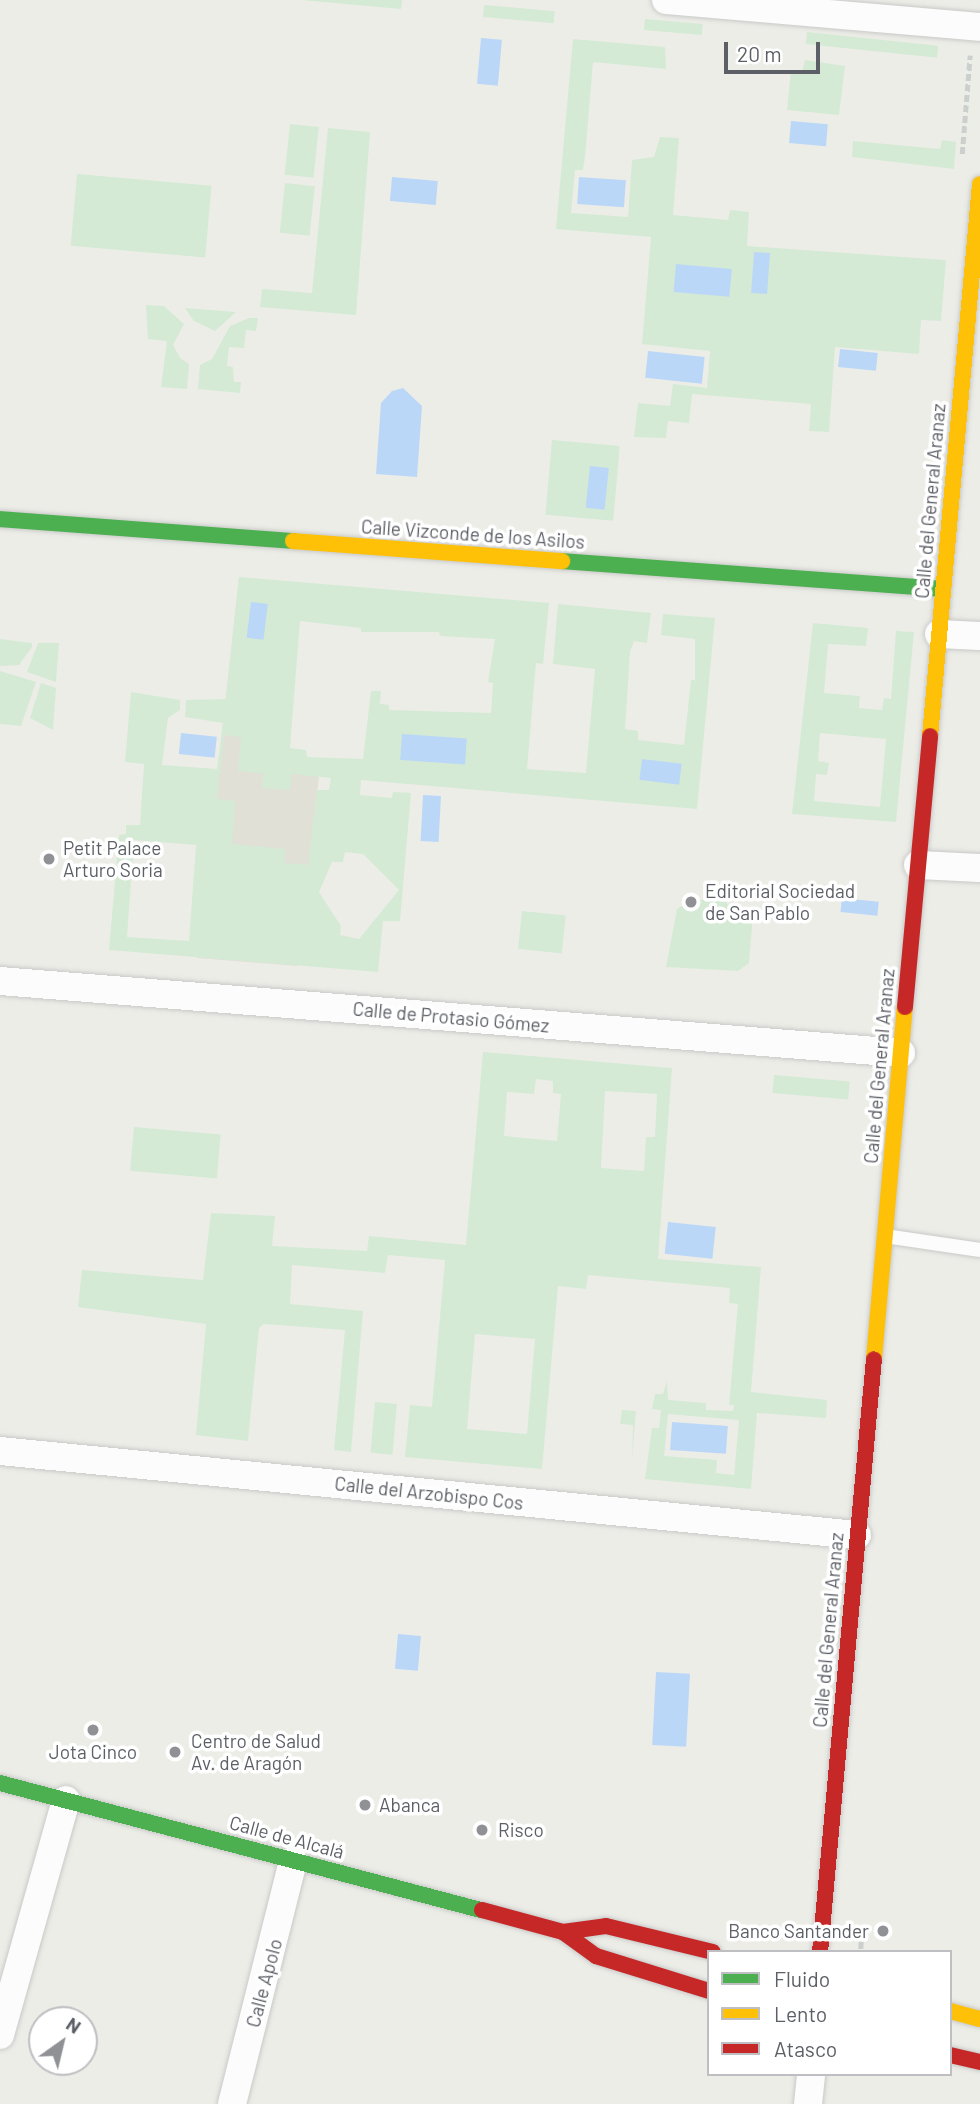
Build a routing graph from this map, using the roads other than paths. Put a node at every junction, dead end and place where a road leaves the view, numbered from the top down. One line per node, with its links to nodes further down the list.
1 (666, 0): 2 (street)
2 (980, 27)
3 (980, 184): 4 (street, Calle del General Aranaz)
4 (975, 284): 6 (street, Calle del General Aranaz)
5 (0, 519): 6 (street, Calle Vizconde de los Asilos)
6 (943, 589): 7 (street, Calle del General Aranaz)
7 (939, 634): 8 (street); 9 (street, Calle del General Aranaz)
8 (980, 636)
9 (918, 865): 10 (street); 12 (street, Calle del General Aranaz)
10 (980, 868)
11 (0, 981): 12 (street, Calle de Protasio Gómez)
12 (901, 1053): 13 (street, Calle del General Aranaz)
13 (885, 1236): 14 (lane); 16 (street, Calle del General Aranaz)
14 (980, 1250)
15 (0, 1451): 16 (street, Calle del Arzobispo Cos)
16 (858, 1535): 21 (street, Calle del General Aranaz)
17 (0, 1783): 18 (street, Calle de Alcalá)
18 (66, 1800): 19 (street, Calle de Alcalá); 26 (street)
19 (293, 1861): 20 (street, Calle de Alcalá); 30 (street, Calle Apolo)
20 (563, 1931): 22 (street, Calle de Alcalá); 23 (street, Calle de Alcalá)
21 (820, 1950)
22 (707, 1951)
23 (707, 1990)
24 (952, 2011): 25 (street)
25 (980, 2018)
26 (0, 2035)
27 (952, 2056): 28 (street)
28 (980, 2063)
29 (811, 2076): 31 (street)
30 (232, 2104)
31 (808, 2104)

